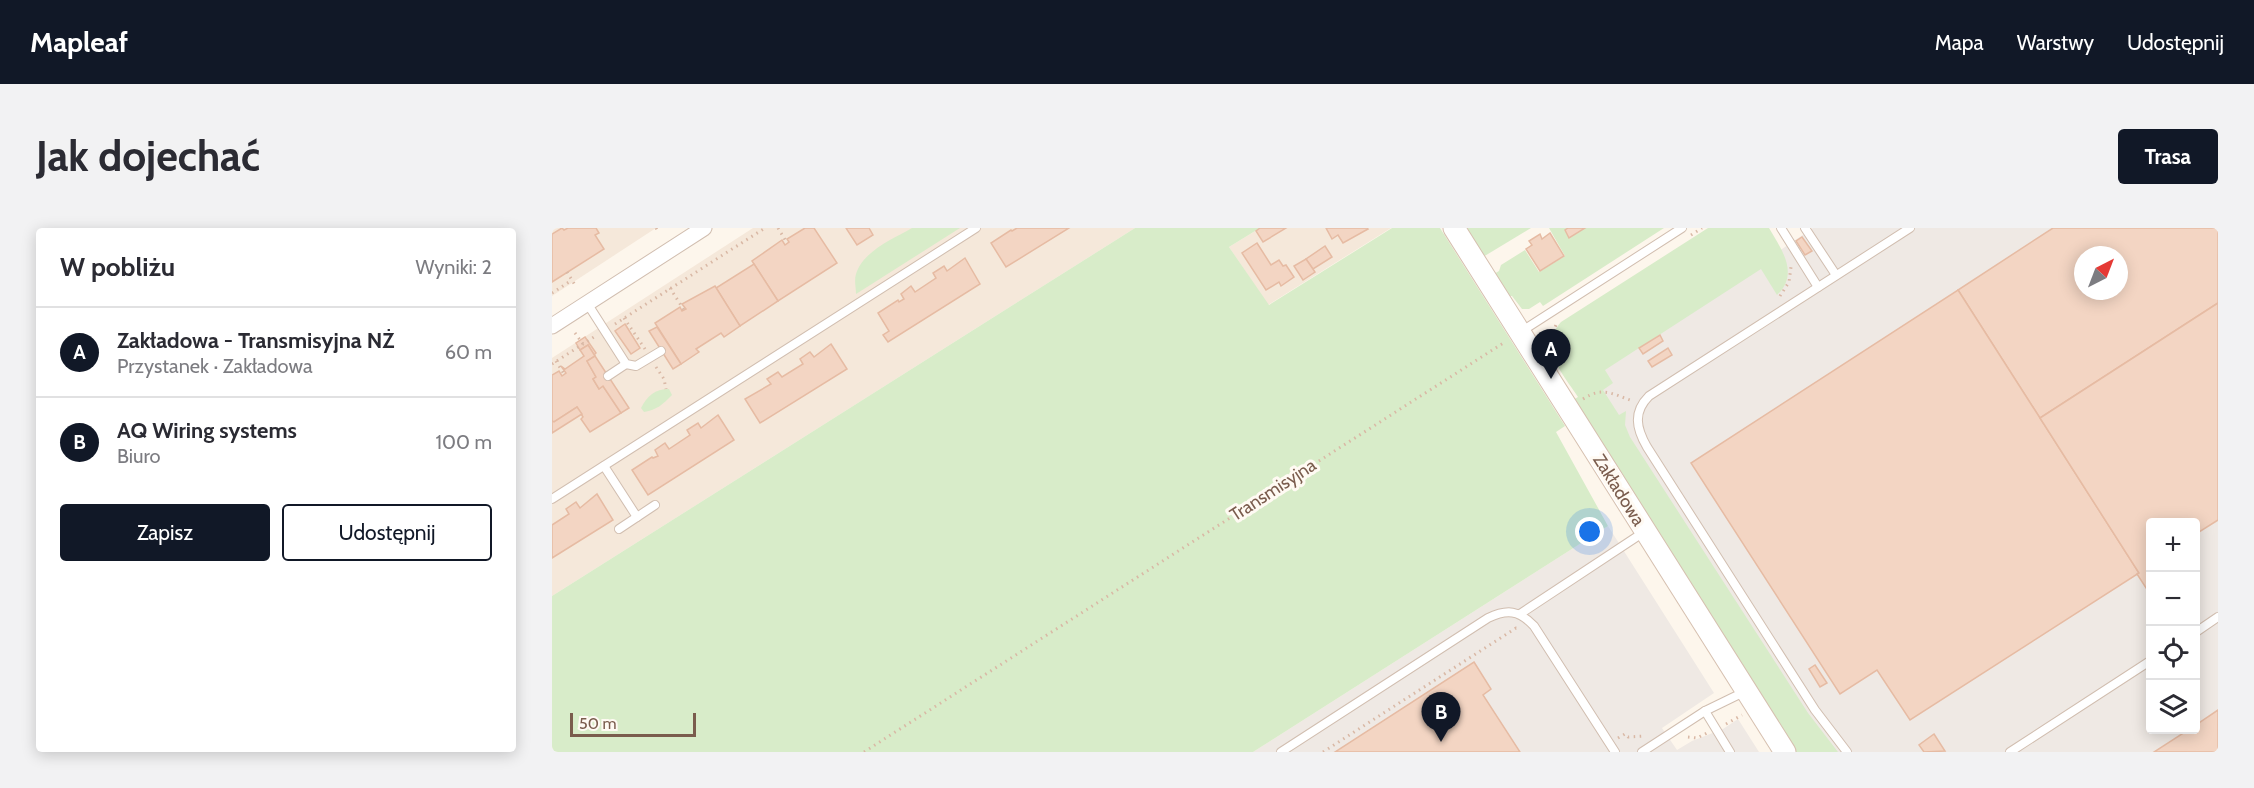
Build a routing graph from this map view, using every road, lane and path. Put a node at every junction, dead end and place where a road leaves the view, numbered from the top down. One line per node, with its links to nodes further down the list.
1 (704, 228): 22 (street)
2 (765, 228): 19 (path)
3 (778, 228): 12 (path)
4 (976, 228): 38 (lane)
5 (1454, 228): 27 (street, Zakładowa)
6 (1682, 228): 27 (lane)
7 (1702, 228): 11 (path)
8 (1781, 228): 18 (lane)
9 (1805, 228): 15 (lane)
10 (1910, 228): 15 (lane)
11 (1683, 240)
12 (787, 243)
13 (1790, 260): 21 (path)
14 (567, 272): 16 (path)
15 (1836, 275): 18 (lane)
16 (572, 280): 17 (path); 20 (path)
17 (575, 285)
18 (1818, 287): 58 (lane)
19 (670, 288): 23 (path); 26 (path)
20 (552, 293)
21 (1778, 297)
22 (587, 303): 25 (street); 26 (lane)
23 (684, 310)
24 (1561, 319): 30 (path)
25 (552, 326)
26 (604, 331): 29 (path); 33 (lane)
27 (1521, 332): 43 (street, Zakładowa); 51 (path, Transmisyjna)
28 (575, 333): 29 (path)
29 (583, 344): 32 (path)
30 (1547, 347)
31 (661, 351): 33 (lane)
32 (554, 363): 34 (path)
33 (626, 364): 35 (lane)
34 (564, 374)
35 (608, 376)
36 (1579, 402): 37 (path)
37 (1634, 402)
38 (604, 466): 39 (lane); 41 (lane)
39 (552, 499)
40 (655, 505): 41 (lane)
41 (637, 517): 42 (lane)
42 (619, 529)
43 (1645, 531): 44 (lane); 49 (street, Zakładowa)
44 (1520, 614): 52 (lane); 54 (lane)
45 (2218, 617): 46 (lane)
46 (2200, 629)
47 (1525, 634): 53 (path)
48 (2146, 664): 59 (lane)
49 (1745, 691): 50 (lane); 57 (street, Zakładowa)
50 (1705, 711): 55 (lane); 56 (lane)
51 (864, 752)
52 (1281, 752)
53 (1323, 752)
54 (1615, 752)
55 (1642, 752)
56 (1730, 752)
57 (1785, 752)
58 (1847, 752)
59 (2010, 752)

